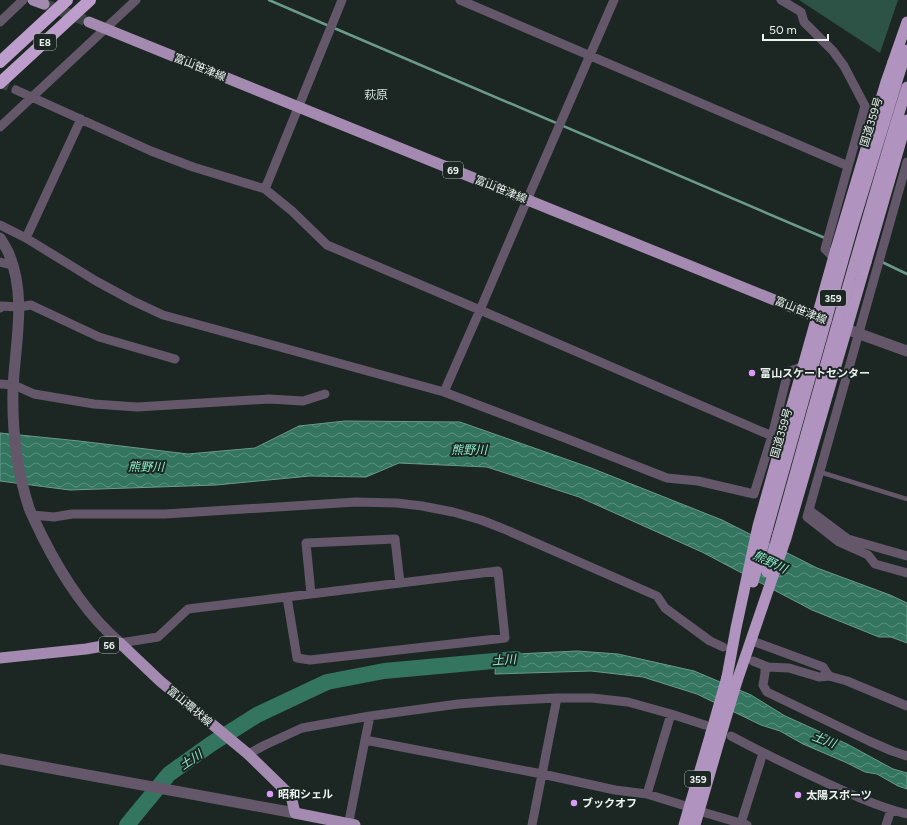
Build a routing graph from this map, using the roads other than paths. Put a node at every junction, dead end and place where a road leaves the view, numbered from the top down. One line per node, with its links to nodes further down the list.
1 (23, 0): 9 (street)
2 (67, 0): 15 (highway, E8)
3 (90, 0): 16 (highway, E8)
4 (136, 0): 12 (street)
5 (342, 0): 20 (street)
6 (460, 0): 14 (street)
7 (614, 0): 14 (street)
8 (781, 0): 25 (street)
9 (0, 22)
10 (88, 22): 12 (main road, 富山笹津線 / 69)
11 (907, 22): 31 (highway, bridge)
12 (105, 29): 19 (street); 20 (main road, 富山笹津線 / 69)
13 (907, 50): 57 (highway, 国道359号 / 359, bridge)
14 (590, 56): 25 (street); 27 (street)
15 (0, 62)
16 (0, 83)
17 (907, 87): 57 (highway, 359, bridge)
18 (16, 90): 19 (street)
19 (33, 98): 21 (street); 23 (street)
20 (299, 107): 26 (street); 27 (main road, 富山笹津線 / 69)
21 (81, 119): 26 (street); 30 (street)
22 (907, 120): 38 (highway, bridge)
23 (0, 127)
24 (907, 162): 39 (street)
25 (848, 166): 31 (street)
26 (265, 189): 36 (street)
27 (526, 200): 36 (street); 37 (main road, 富山笹津線 / 69)
28 (0, 225): 30 (street)
29 (0, 238): 33 (street)
30 (26, 238): 45 (street)
31 (835, 254): 37 (highway)
32 (0, 262): 33 (street)
33 (12, 264): 34 (street)
34 (19, 307): 35 (street); 41 (street); 44 (street)
35 (0, 308)
36 (480, 310): 45 (street); 47 (street)
37 (818, 317): 38 (main road, 富山笹津線 / 69); 42 (highway)
38 (846, 329): 39 (street); 57 (highway)
39 (858, 333): 40 (street); 48 (street)
40 (907, 351)
41 (175, 359)
42 (804, 366): 47 (street); 57 (highway)
43 (0, 384): 44 (street)
44 (14, 388): 46 (street); 51 (street)
45 (444, 392): 47 (street)
46 (325, 394)
47 (772, 436)
48 (820, 472): 49 (lane); 50 (street)
49 (907, 499)
50 (809, 510): 52 (street); 53 (street)
51 (31, 512): 58 (street); 59 (street)
52 (907, 556)
53 (907, 573)
54 (400, 583): 55 (street); 55 (street); 56 (street)
55 (311, 594): 56 (street)
56 (287, 597): 58 (street)
57 (747, 633): 63 (street); 64 (highway); 64 (highway)
58 (120, 643): 60 (main road, 56); 71 (main road, 富山環状線 / 56)
59 (723, 647)
60 (0, 658)
61 (753, 661): 62 (street)
62 (765, 666): 63 (street); 73 (street)
63 (829, 676): 66 (street)
64 (732, 679): 69 (highway, 359, bridge)
65 (557, 698): 67 (street); 68 (street); 75 (street)
66 (907, 706)
67 (671, 714): 69 (street); 76 (street)
68 (370, 716): 70 (street); 71 (street)
69 (717, 733): 72 (street); 77 (highway, 359)
70 (366, 740): 75 (street); 82 (street)
71 (245, 752): 79 (main road, 富山環状線 / 56)
72 (763, 753): 78 (street); 81 (street)
73 (907, 756)
74 (0, 759): 79 (street)
75 (542, 774): 76 (street); 83 (street)
76 (647, 794): 77 (street)
77 (694, 809): 81 (street); 84 (highway, 359); 85 (highway, 359)
78 (891, 810): 80 (street); 86 (street)
79 (295, 813): 82 (main road)
80 (907, 814)
81 (744, 824)
82 (351, 825)
83 (532, 825)
84 (684, 825)
85 (695, 825)
86 (886, 825)

